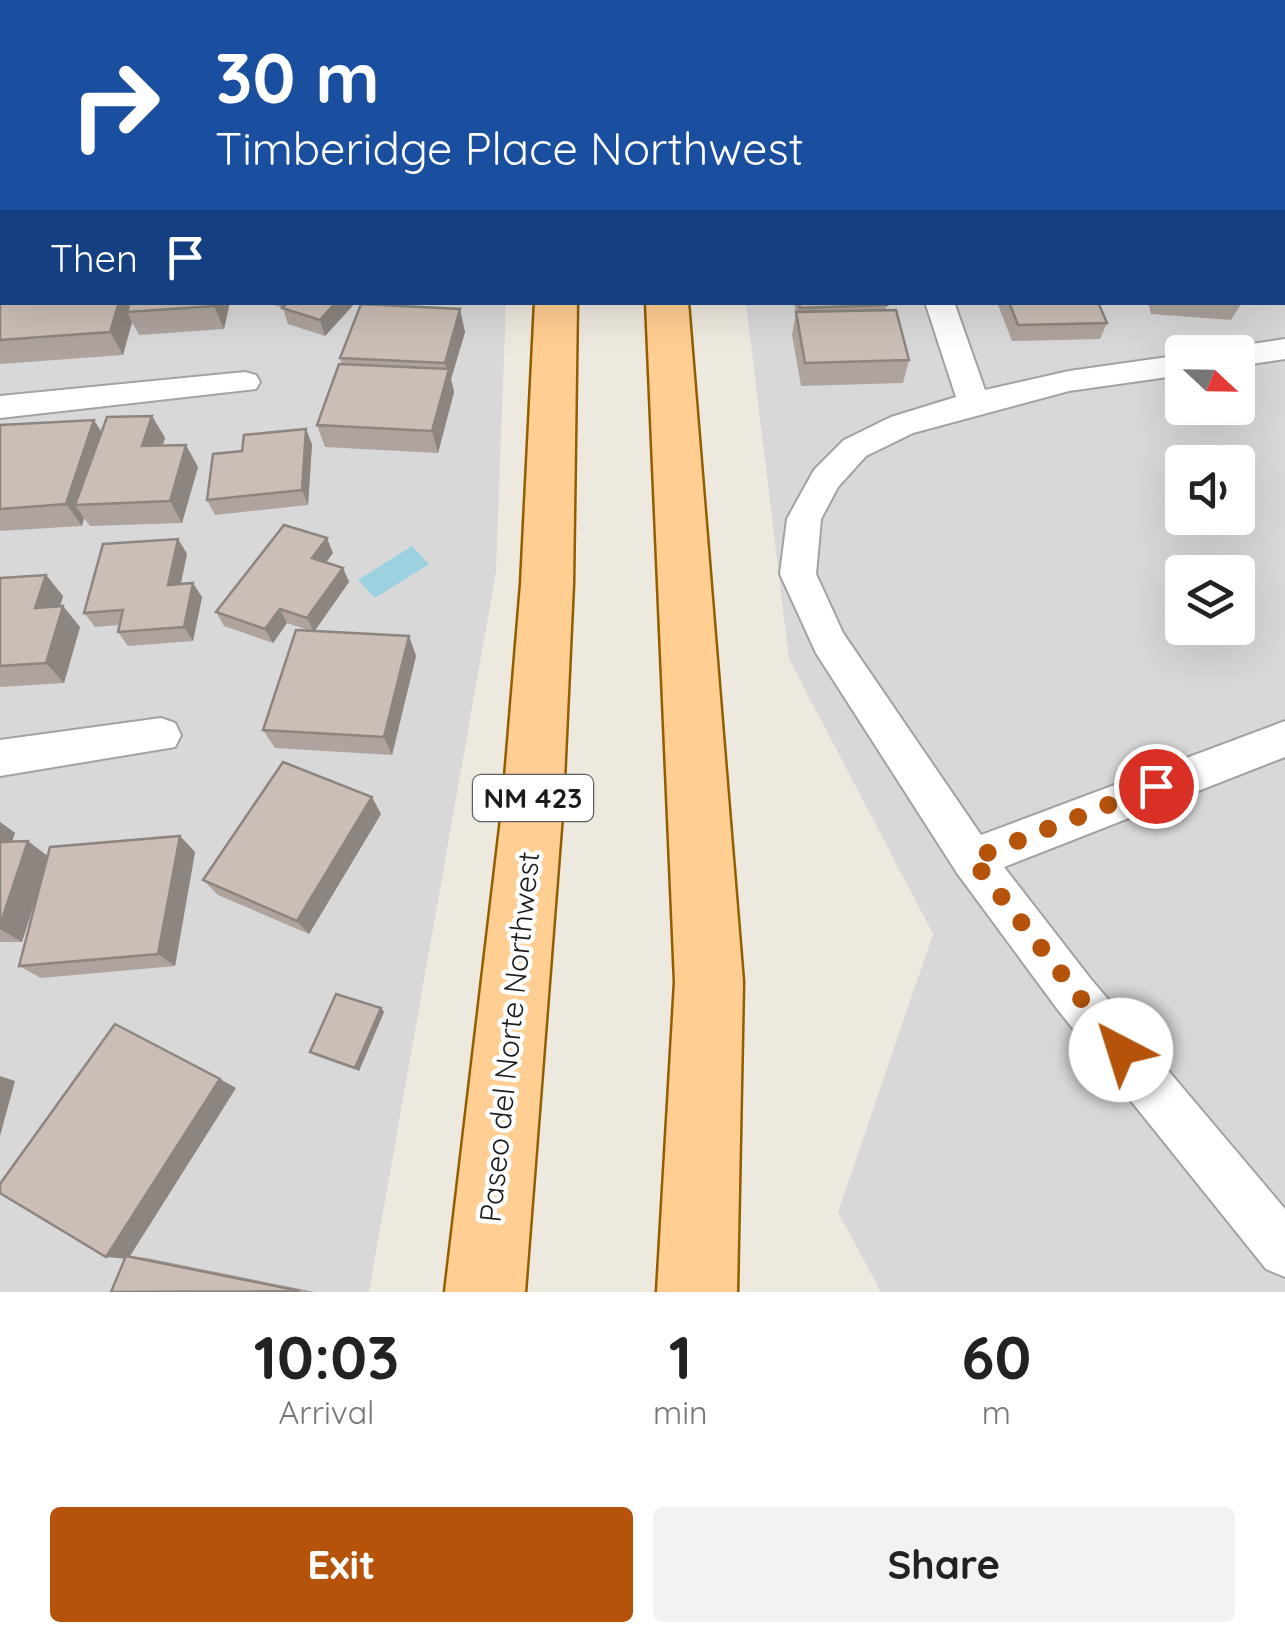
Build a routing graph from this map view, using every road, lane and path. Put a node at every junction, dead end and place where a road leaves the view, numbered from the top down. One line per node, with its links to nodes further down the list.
1 (556, 305): 15 (main road, Paseo del Norte Northwest / NM 423)
2 (668, 305): 16 (main road)
3 (939, 305): 8 (street)
4 (1285, 350): 5 (street)
5 (1255, 354)
6 (1165, 367): 8 (street)
7 (245, 382): 9 (street)
8 (974, 403): 13 (street)
9 (0, 407)
10 (161, 735): 12 (street)
11 (1285, 738): 13 (street)
12 (0, 758)
13 (972, 859): 14 (street)
14 (1285, 1250)
15 (484, 1292)
16 (697, 1292)

